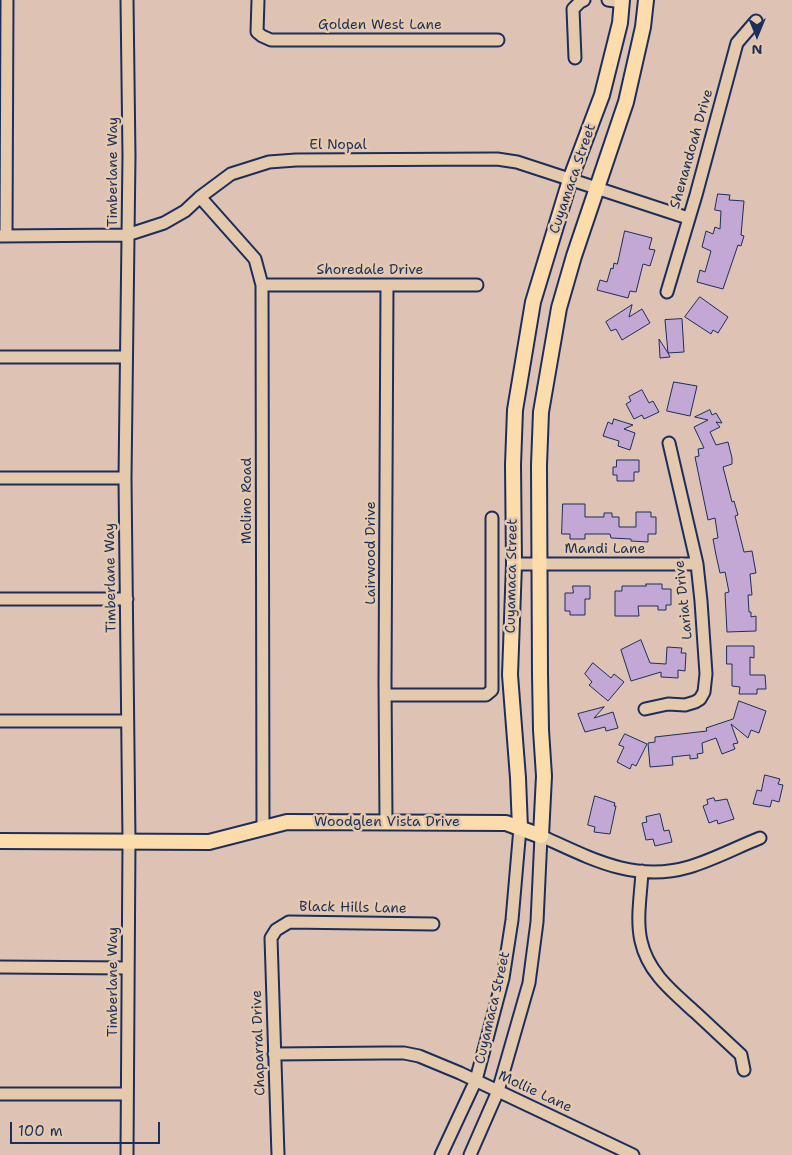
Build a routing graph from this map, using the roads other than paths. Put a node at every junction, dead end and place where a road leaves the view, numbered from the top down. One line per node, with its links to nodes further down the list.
1 (7, 0): 15 (street)
2 (127, 0): 14 (street, Timberlane Way)
3 (258, 0): 8 (street, Golden West Lane)
4 (584, 0): 9 (street)
5 (646, 0): 11 (main road, Cuyamaca Street)
6 (617, 1): 10 (main road, Cuyamaca Street)
7 (756, 20): 13 (street, Shenandoah Drive)
8 (498, 40)
9 (575, 58)
10 (570, 180): 11 (street, El Nopal); 12 (street, El Nopal); 27 (main road, Cuyamaca Street)
11 (598, 188): 13 (street, El Nopal); 26 (main road, Cuyamaca Street)
12 (200, 197): 14 (street, El Nopal); 16 (street, Molino Road)
13 (688, 218): 19 (street, Shenandoah Drive)
14 (127, 235): 15 (street, El Nopal); 21 (street, Timberlane Way)
15 (3, 236)
16 (262, 285): 17 (street, Shoredale Drive); 36 (street, Molino Road)
17 (386, 285): 18 (street, Shoredale Drive); 31 (street, Lairwood Drive)
18 (477, 285)
19 (667, 292)
20 (0, 357): 21 (street)
21 (126, 357): 24 (street, Timberlane Way)
22 (669, 443): 28 (street, Lariat Drive)
23 (0, 478): 24 (street)
24 (125, 478): 30 (street, Timberlane Way)
25 (492, 518): 31 (street)
26 (541, 563): 27 (street, Mandi Lane); 28 (street, Mandi Lane); 38 (main road, Cuyamaca Street)
27 (514, 564): 37 (main road, Cuyamaca Street)
28 (697, 564): 32 (street, Lariat Drive)
29 (0, 598): 30 (street)
30 (127, 598): 33 (street, Timberlane Way)
31 (385, 694): 35 (street, Lairwood Drive)
32 (645, 709)
33 (128, 720): 34 (street); 41 (street, Timberlane Way)
34 (0, 721)
35 (386, 821): 36 (main road, Woodglen Vista Drive); 37 (main road, Woodglen Vista Drive)
36 (263, 827): 41 (main road, Woodglen Vista Drive)
37 (520, 828): 38 (main road, Woodglen Vista Drive); 49 (street, Cuyamaca Street)
38 (542, 836): 42 (street, Woodglen Vista Drive); 50 (street, Cuyamaca Street)
39 (760, 838): 42 (street, Woodglen Vista Drive)
40 (0, 841): 41 (main road, Woodglen Vista Drive)
41 (129, 841): 46 (street, Timberlane Way)
42 (642, 871): 48 (street)
43 (433, 924): 44 (street, Black Hills Lane)
44 (276, 930): 47 (street, Chaparral Drive)
45 (0, 967): 46 (street)
46 (127, 968): 52 (street, Timberlane Way)
47 (274, 1054): 49 (street, Mollie Lane); 54 (street, Chaparral Drive)
48 (744, 1070)
49 (476, 1080): 50 (street, Mollie Lane); 55 (street, Cuyamaca Street)
50 (498, 1091): 56 (street, Cuyamaca Street); 57 (street, Mollie Lane)
51 (0, 1094): 52 (street)
52 (127, 1094): 53 (street, Timberlane Way)
53 (127, 1155)
54 (278, 1155)
55 (441, 1155)
56 (470, 1155)
57 (633, 1155)

